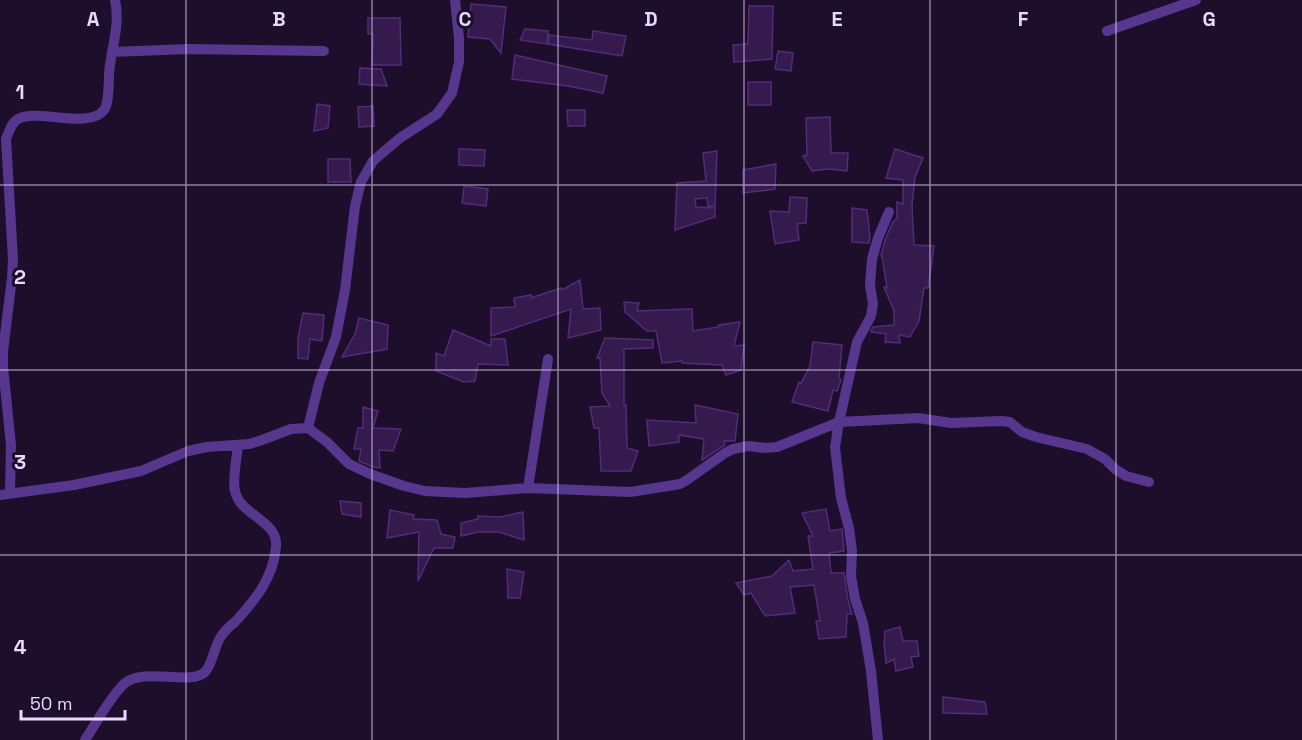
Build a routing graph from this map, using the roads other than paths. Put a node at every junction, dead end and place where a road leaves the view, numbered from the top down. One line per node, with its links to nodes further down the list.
1 (115, 0): 6 (street)
2 (454, 0): 10 (street)
3 (1196, 0): 4 (street)
4 (1107, 31)
5 (324, 51): 6 (street)
6 (112, 52): 14 (street)
7 (889, 212): 9 (street)
8 (548, 359): 13 (street)
9 (839, 422): 12 (street); 13 (street); 16 (street)
10 (308, 428): 11 (street); 13 (street)
11 (238, 445): 14 (street); 15 (street)
12 (1149, 482)
13 (528, 488)
14 (5, 494)
15 (86, 740)
16 (878, 740)

